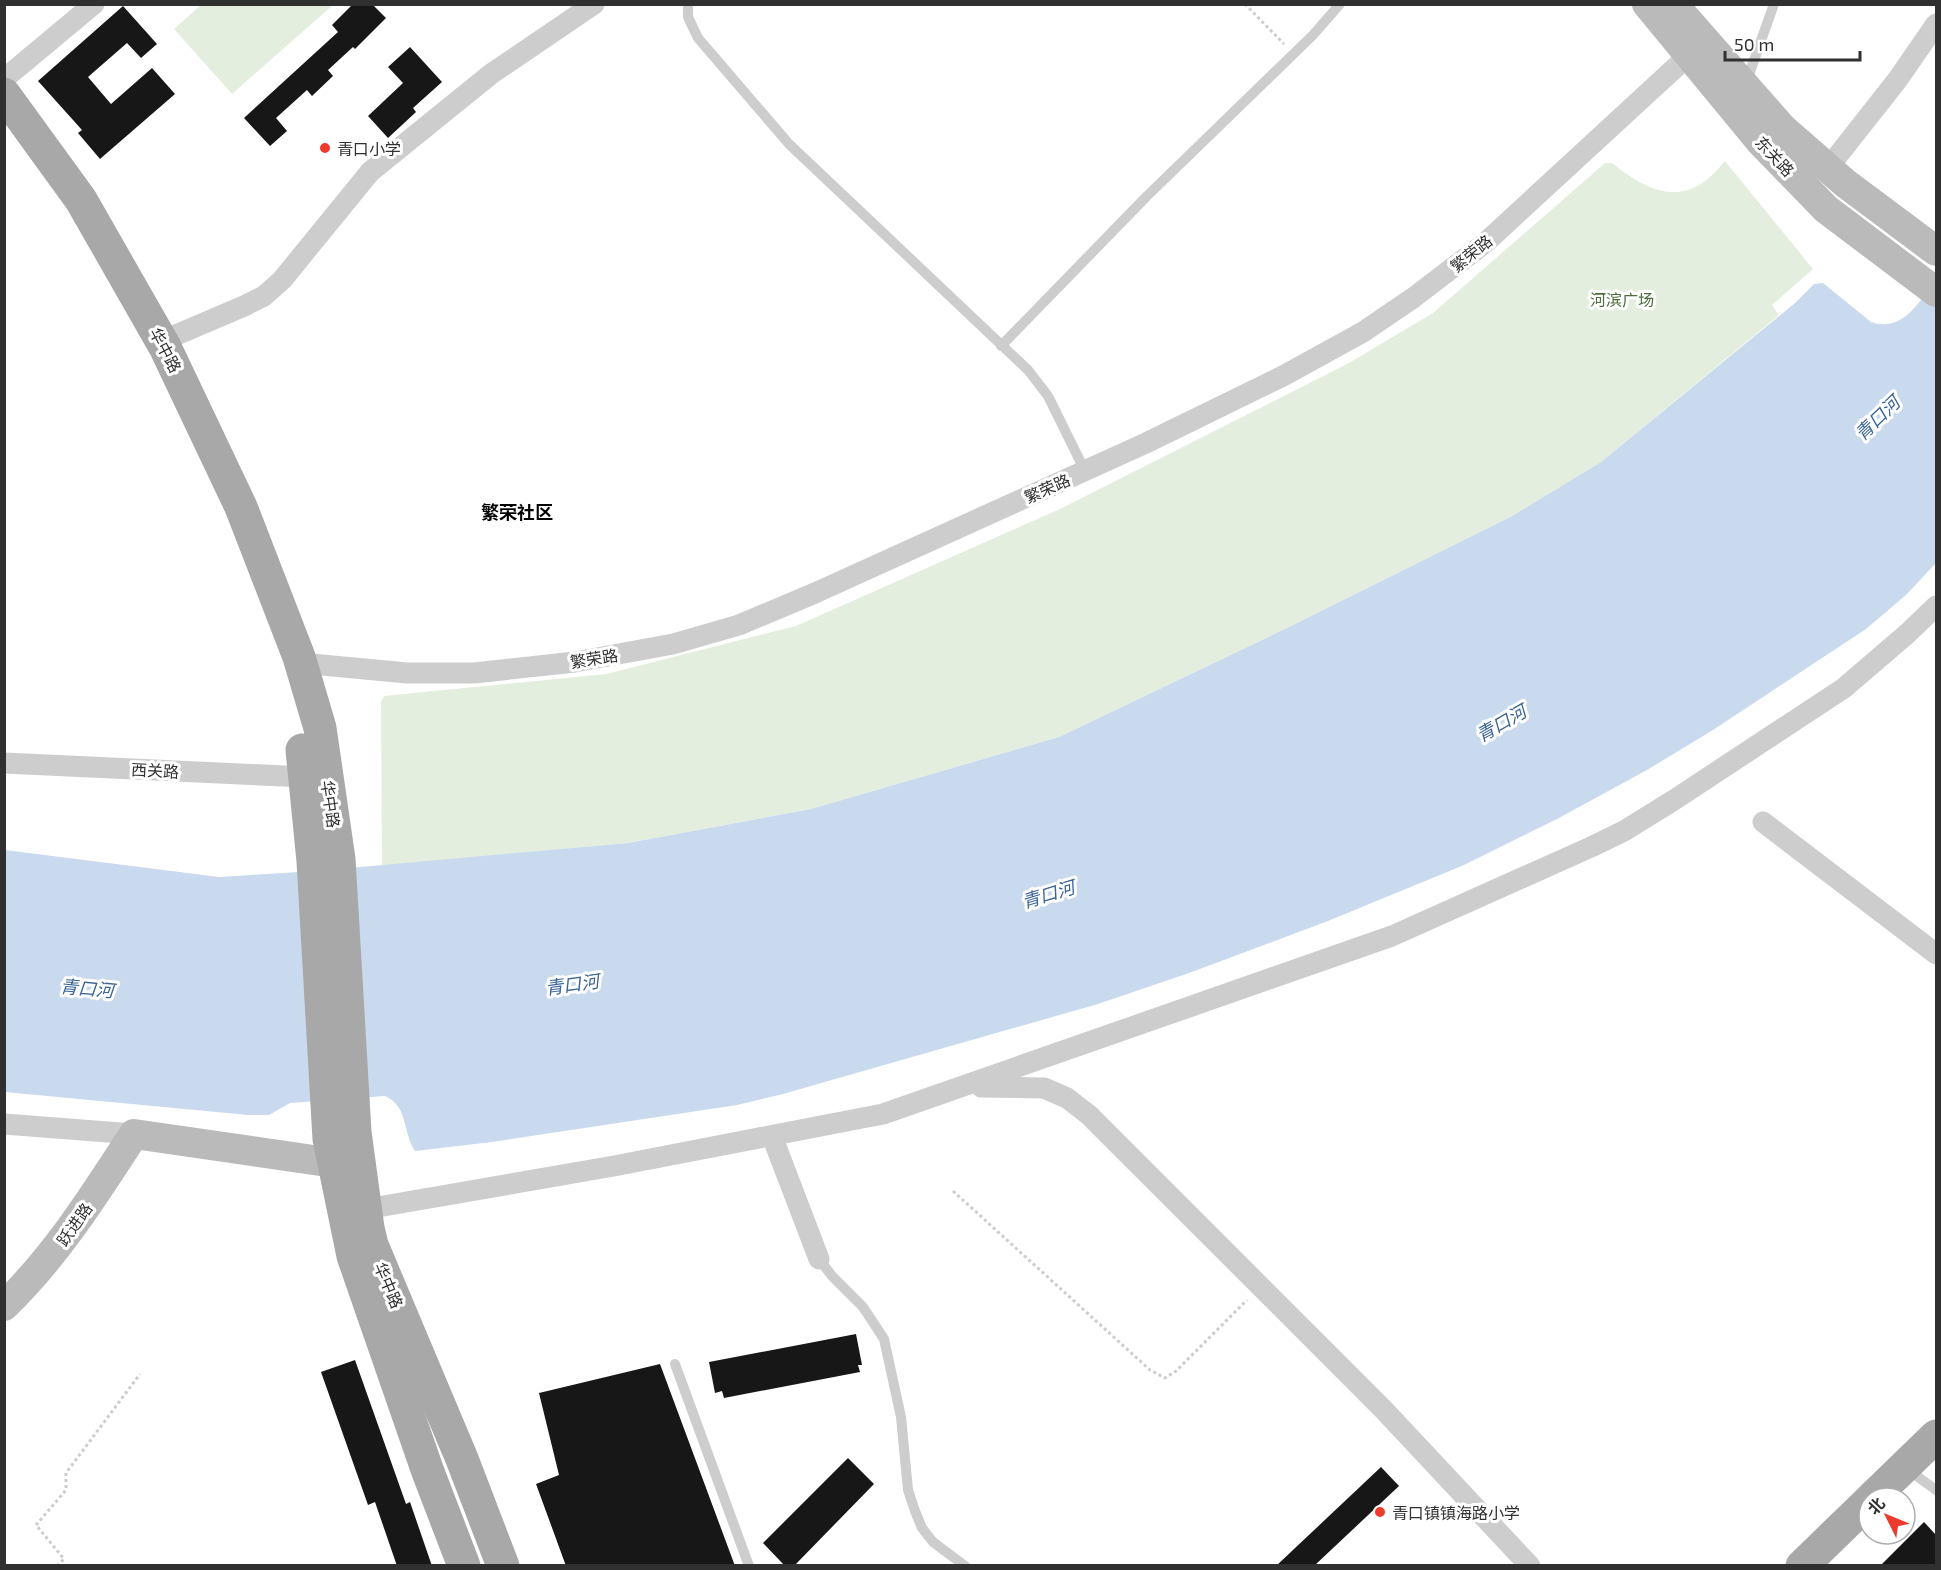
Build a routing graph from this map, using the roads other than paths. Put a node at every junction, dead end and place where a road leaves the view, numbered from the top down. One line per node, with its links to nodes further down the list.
1 (94, 4): 10 (street)
2 (594, 4): 17 (street)
3 (688, 4): 18 (lane)
4 (1340, 4): 18 (lane)
5 (1647, 4): 9 (main road, 东关路)
6 (1673, 4): 11 (main road, 东关路)
7 (1774, 4): 11 (lane)
8 (1936, 24): 14 (street)
9 (1689, 55): 16 (main road, 东关路); 19 (street, 繁荣路)
10 (4, 79)
11 (1745, 86): 14 (main road, 东关路)
12 (4, 94): 17 (main road, 华中路)
13 (4, 128): 23 (main road, 华中路)
14 (1828, 168): 15 (main road, 东关路)
15 (1936, 251)
16 (1931, 288)
17 (162, 341): 21 (main road, 华中路)
18 (1001, 346): 19 (lane)
19 (1085, 471): 21 (street, 繁荣路)
20 (1936, 606): 27 (street)
21 (301, 663): 25 (main road, 华中路)
22 (4, 763): 23 (street, 西关路)
23 (305, 777): 25 (main road, 华中路)
24 (1763, 822): 26 (street)
25 (326, 860): 31 (main road, 华中路)
26 (1936, 954)
27 (965, 1087): 30 (street); 44 (street)
28 (4, 1124): 29 (street)
29 (134, 1134): 31 (main road); 34 (main road, 跃进路)
30 (772, 1136): 32 (street); 33 (street)
31 (340, 1145): 32 (main road, 华中路); 40 (main road, 华中路)
32 (366, 1209): 41 (main road, 华中路)
33 (819, 1259): 43 (lane)
34 (4, 1306)
35 (675, 1364): 42 (lane)
36 (1936, 1436): 37 (main road)
37 (1885, 1486)
38 (1857, 1513): 45 (main road)
39 (1857, 1537): 46 (main road)
40 (464, 1566)
41 (502, 1566)
42 (749, 1566)
43 (965, 1566)
44 (1530, 1566)
45 (1802, 1566)
46 (1827, 1566)

